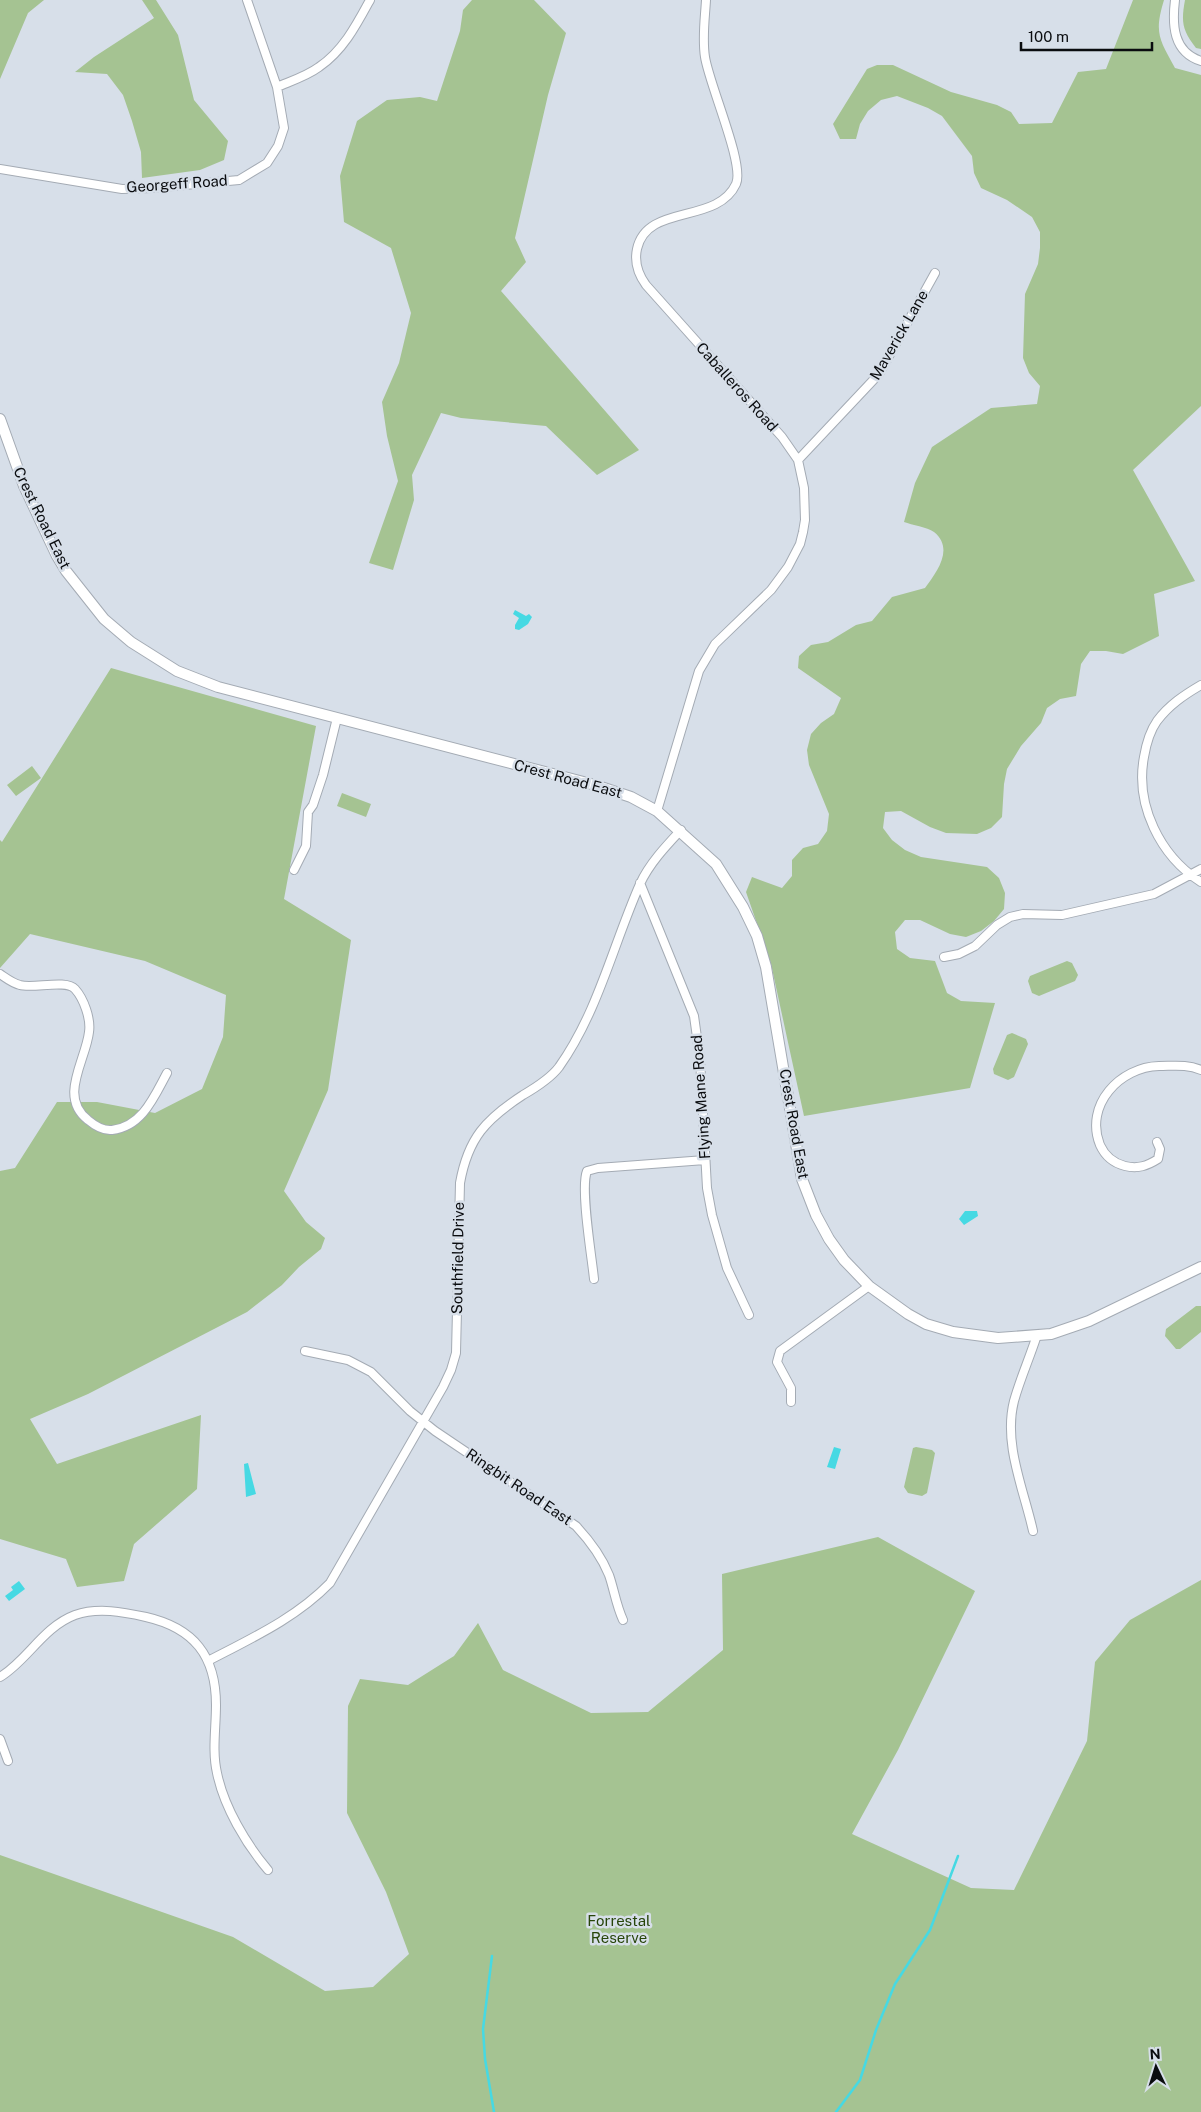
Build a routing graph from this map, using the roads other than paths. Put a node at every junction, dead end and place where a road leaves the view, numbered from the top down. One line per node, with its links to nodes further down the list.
1 (247, 0): 6 (street, Georgeff Road)
2 (370, 0): 6 (street)
3 (706, 0): 10 (street, Caballeros Road)
4 (1175, 0): 5 (street)
5 (1201, 62)
6 (277, 87): 7 (street, Georgeff Road)
7 (0, 169)
8 (935, 273): 10 (street, Maverick Lane)
9 (0, 419): 12 (street, Crest Road East)
10 (798, 460): 13 (street, Caballeros Road)
11 (1201, 685): 17 (street)
12 (337, 718): 13 (street, Crest Road East); 16 (street)
13 (657, 811): 14 (street, Crest Road East)
14 (681, 830): 19 (street, Southfield Drive); 28 (street, Crest Road East)
15 (1201, 869): 17 (street)
16 (294, 870)
17 (1190, 875): 18 (street); 20 (street)
18 (1201, 882)
19 (640, 883): 25 (street, Flying Mane Road); 33 (street, Southfield Drive)
20 (944, 957)
21 (0, 974): 23 (street)
22 (1201, 1070): 24 (street)
23 (167, 1073)
24 (1157, 1142)
25 (705, 1160): 27 (street); 29 (street, Flying Mane Road)
26 (1201, 1267): 30 (street, Crest Road East)
27 (594, 1279)
28 (869, 1286): 30 (street, Crest Road East); 32 (street)
29 (749, 1315)
30 (1037, 1335): 34 (street)
31 (305, 1351): 33 (street, Ringbit Road East)
32 (791, 1402)
33 (424, 1422): 35 (street, Ringbit Road East); 36 (street, Southfield Drive)
34 (1033, 1531)
35 (623, 1620)
36 (208, 1661): 37 (street); 40 (street)
37 (0, 1678)
38 (0, 1739): 39 (street)
39 (8, 1761)
40 (268, 1870)

